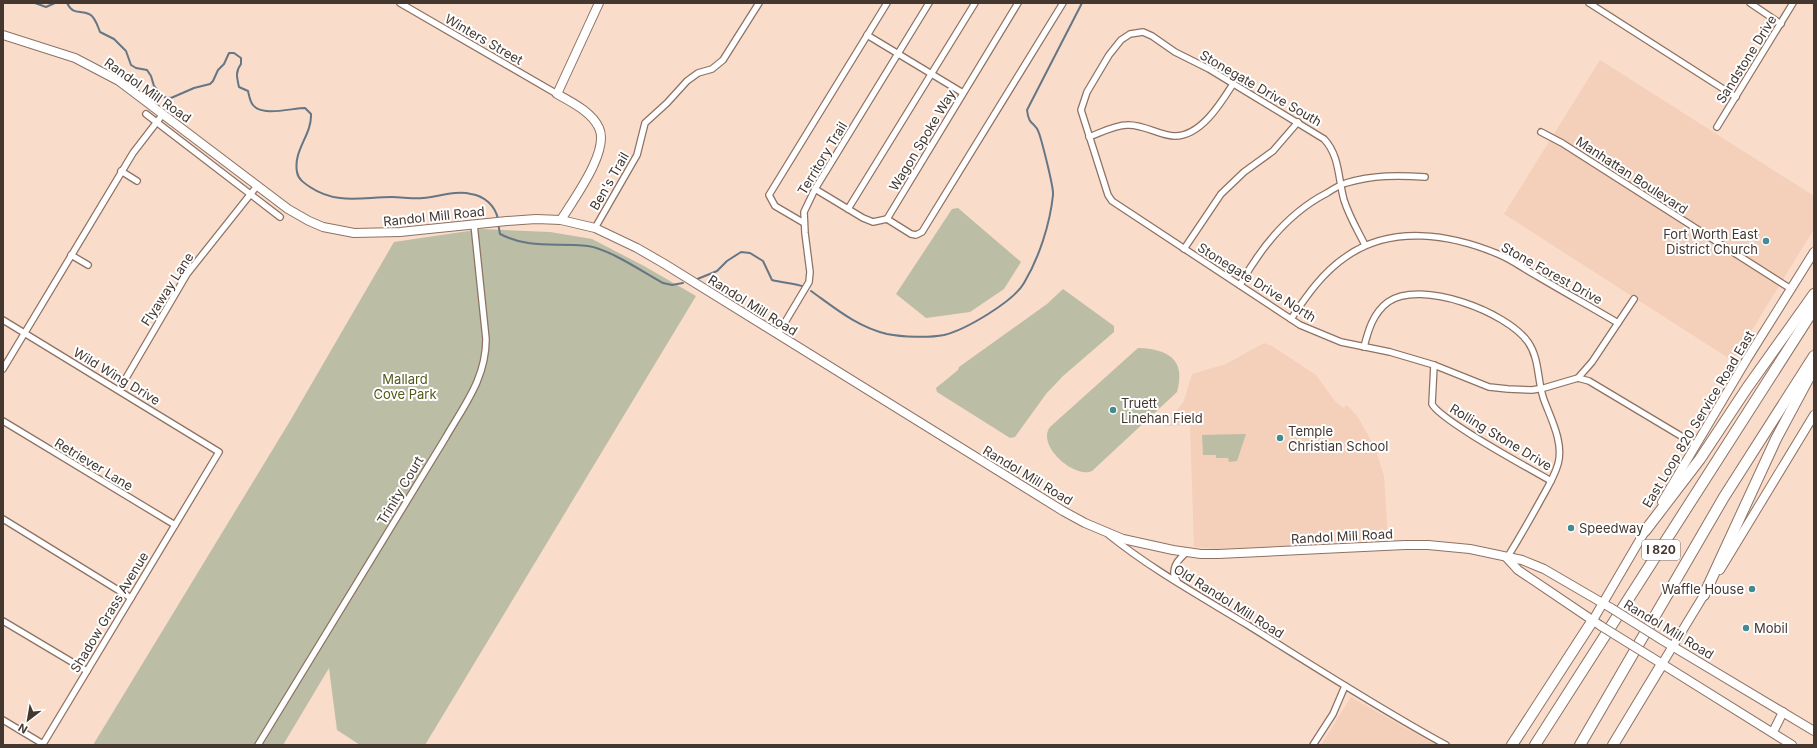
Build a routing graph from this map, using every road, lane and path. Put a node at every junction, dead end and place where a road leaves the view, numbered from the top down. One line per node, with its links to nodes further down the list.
1 (400, 3): 20 (street, Winters Street)
2 (599, 3): 20 (main road)
3 (759, 3): 42 (street, Ben's Trail)
4 (887, 3): 14 (street)
5 (929, 3): 16 (street, Territory Trail)
6 (975, 3): 17 (street)
7 (1018, 3): 19 (street, Wagon Spoke Way)
8 (1063, 3): 38 (street)
9 (1589, 3): 21 (street)
10 (1750, 3): 12 (street)
11 (1793, 3): 12 (street, Sandstone Drive)
12 (1781, 24): 21 (street, Sandstone Drive)
13 (3, 35): 23 (main road, Randol Mill Road)
14 (867, 35): 16 (street); 40 (street)
15 (1126, 36): 18 (street, Stonegate Drive South); 28 (street, Stonegate Drive North)
16 (898, 54): 17 (street); 34 (street, Territory Trail)
17 (931, 74): 19 (street); 36 (street)
18 (1233, 84): 25 (street, Stonegate Drive South); 28 (street)
19 (963, 93): 38 (street, Wagon Spoke Way)
20 (556, 94): 39 (main road)
21 (1736, 97): 26 (street, Sandstone Drive)
22 (146, 114): 24 (street, Randol Mill Road)
23 (163, 114): 24 (street); 33 (main road, Randol Mill Road)
24 (157, 122): 29 (street); 35 (street, Randol Mill Road)
25 (1298, 122): 32 (street, Stonegate Drive South); 44 (street)
26 (1717, 127)
27 (1541, 132): 49 (street, Manhattan Boulevard)
28 (1088, 136): 44 (street, Stonegate Drive North)
29 (121, 171): 31 (street); 46 (street)
30 (1425, 177): 32 (street)
31 (137, 181)
32 (1341, 185): 43 (street, Stonegate Drive South); 48 (street)
33 (257, 186): 35 (street, Flyaway Lane); 41 (main road, Randol Mill Road)
34 (815, 189): 36 (street); 40 (street, Territory Trail)
35 (250, 194): 37 (street, Randol Mill Road); 65 (street, Flyaway Lane)
36 (848, 208): 38 (street)
37 (280, 218)
38 (887, 219)
39 (561, 220): 41 (main road, Randol Mill Road); 42 (main road, Randol Mill Road)
40 (804, 223): 57 (street, Territory Trail)
41 (474, 224): 91 (street, Trinity Court)
42 (595, 228): 57 (main road, Randol Mill Road)
43 (1365, 246): 53 (street, Stone Forest Drive); 55 (street, Stone Forest Drive)
44 (1184, 249): 48 (street, Stonegate Drive North)
45 (1814, 252): 49 (main road, East Loop 820 Service Road East)
46 (71, 255): 47 (street); 56 (street)
47 (88, 266)
48 (1240, 285): 53 (street, Stonegate Drive North)
49 (1791, 289): 68 (main road, East Loop 820 Service Road East)
50 (1814, 294): 74 (highway)
51 (1634, 299): 55 (street)
52 (1814, 309): 95 (highway, I 820)
53 (1291, 319): 58 (street, Stonegate Drive North)
54 (3, 320): 56 (street, Wild Wing Drive)
55 (1618, 323): 63 (street)
56 (25, 334): 61 (street); 65 (street, Wild Wing Drive)
57 (778, 334): 73 (main road, Randol Mill Road)
58 (1364, 347): 60 (street, Stonegate Drive North); 64 (street)
59 (1814, 356): 96 (highway, I 820)
60 (1434, 365): 64 (street, Stonegate Drive North); 70 (street, Rolling Stone Drive)
61 (3, 368)
62 (1814, 368): 78 (highway)
63 (1578, 378): 64 (street, Stonegate Drive North); 68 (street)
64 (1540, 389): 70 (street)
65 (119, 390): 69 (street, Wild Wing Drive)
66 (1814, 415): 78 (main road)
67 (3, 421): 72 (street, Retriever Lane)
68 (1696, 445): 74 (main road, East Loop 820 Service Road East)
69 (219, 452): 72 (street, Shadow Grass Avenue)
70 (1552, 481): 76 (street)
71 (3, 519): 79 (street)
72 (175, 525): 79 (street, Shadow Grass Avenue)
73 (1104, 531): 75 (main road, Randol Mill Road); 77 (street, Old Randol Mill Road)
74 (1645, 531): 80 (main road, East Loop 820 Service Road East)
75 (1187, 552): 76 (main road, Randol Mill Road); 77 (street)
76 (1508, 558): 80 (main road, Randol Mill Road); 82 (main road)
77 (1178, 582): 86 (street, Old Randol Mill Road)
78 (1704, 595): 83 (main road)
79 (131, 598): 85 (street, Shadow Grass Avenue)
80 (1603, 603): 82 (main road, East Loop 820 Service Road East); 83 (main road, Randol Mill Road, bridge)
81 (3, 621): 85 (street)
82 (1597, 623): 84 (main road, bridge); 94 (highway)
83 (1673, 646): 84 (main road); 87 (main road, Randol Mill Road)
84 (1662, 664): 90 (main road); 97 (highway)
85 (87, 671): 88 (street, Shadow Grass Avenue)
86 (1346, 686): 92 (street); 93 (street, Old Randol Mill Road)
87 (1783, 712): 89 (main road, Randol Mill Road); 90 (main road)
88 (3, 720)
89 (1814, 731)
90 (1773, 732): 98 (main road)
91 (258, 745)
92 (1313, 745)
93 (1446, 745)
94 (1512, 745)
95 (1535, 745)
96 (1580, 745)
97 (1613, 745)
98 (1792, 745)

